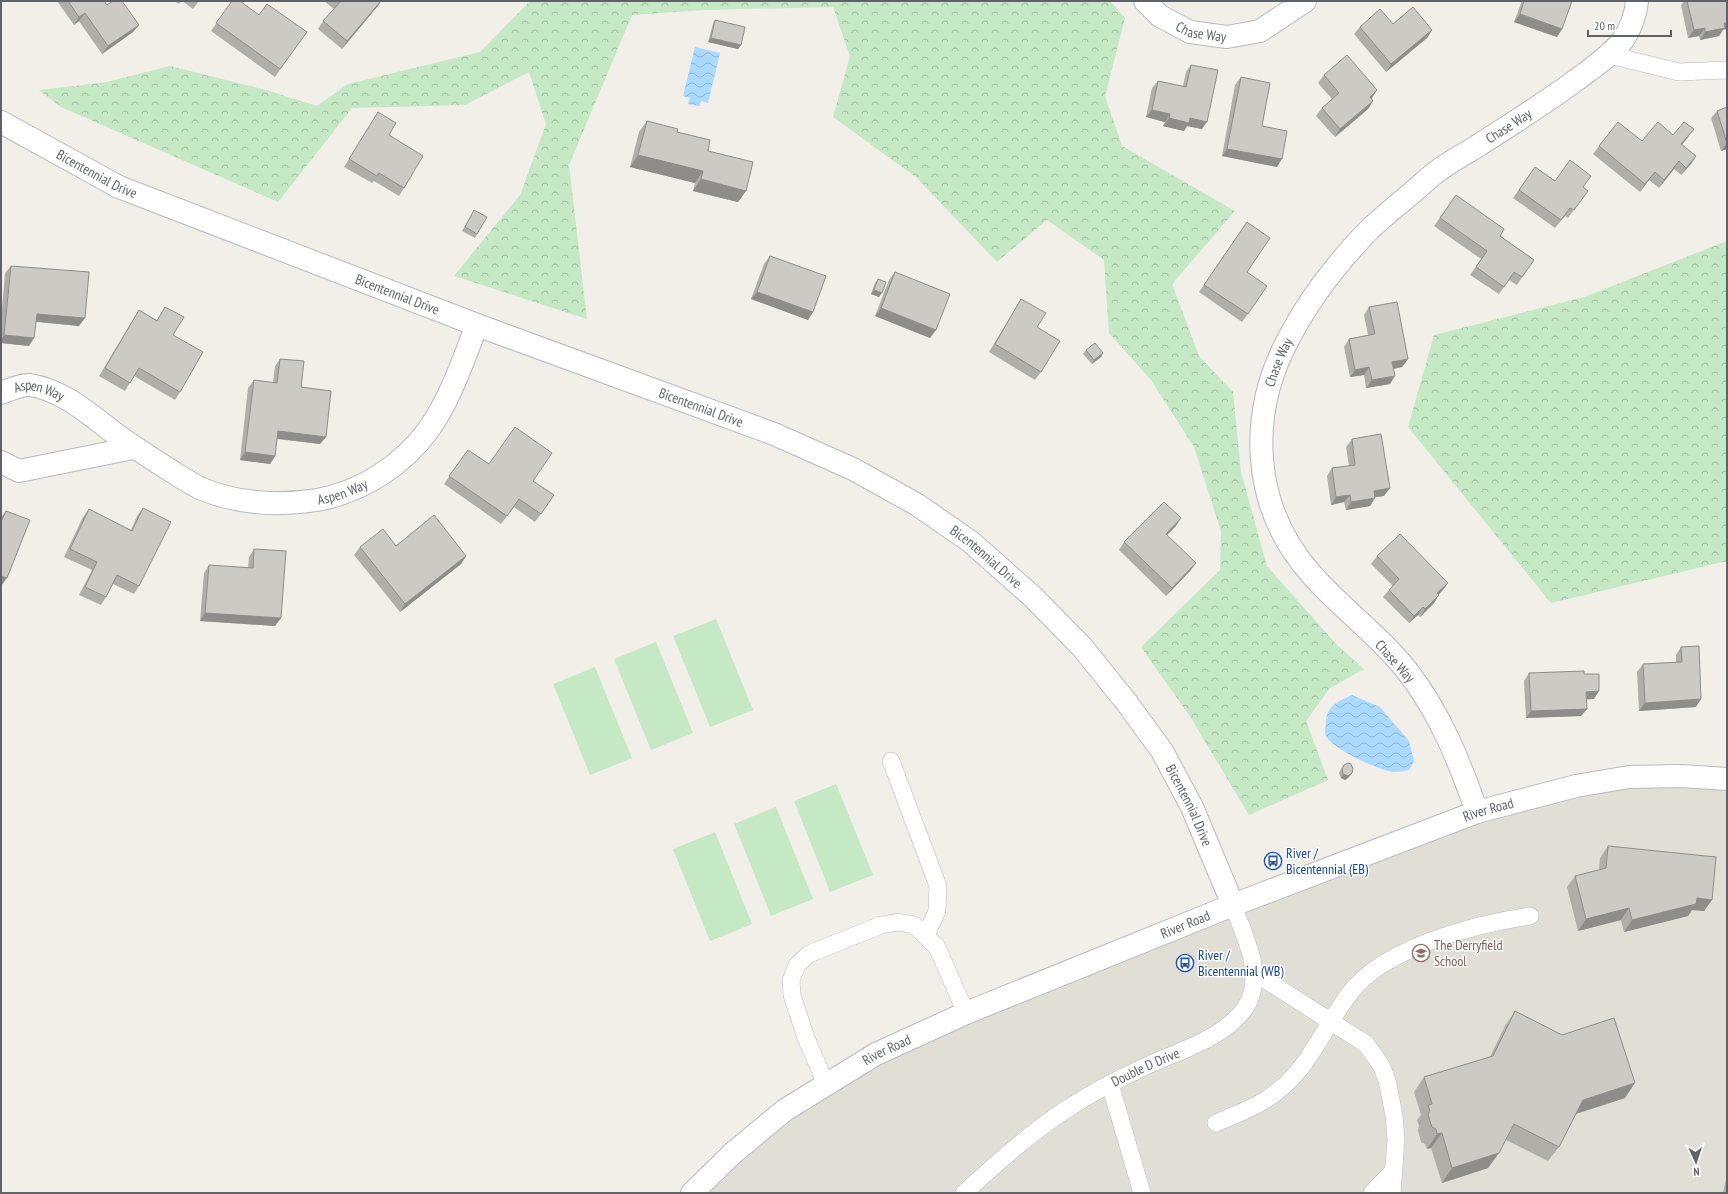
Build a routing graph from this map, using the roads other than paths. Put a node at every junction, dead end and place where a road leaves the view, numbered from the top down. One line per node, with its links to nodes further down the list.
1 (1145, 1): 3 (street, Chase Way)
2 (1637, 1): 4 (street, Chase Way)
3 (1302, 2)
4 (1610, 55): 5 (lane); 13 (street, Chase Way)
5 (1727, 70)
6 (1, 122): 7 (street, Bicentennial Drive)
7 (477, 325): 9 (street, Aspen Way); 14 (street, Bicentennial Drive)
8 (1, 393): 9 (street, Aspen Way)
9 (133, 448): 10 (street)
10 (1, 462)
11 (891, 761): 16 (lane)
12 (1727, 779): 13 (street, River Road)
13 (1477, 812): 14 (street, River Road)
14 (1233, 905): 17 (lane, Double D Drive); 18 (street, River Road)
15 (1530, 916): 19 (lane)
16 (926, 934): 18 (lane); 20 (lane)
17 (1255, 973): 19 (lane); 21 (lane, Double D Drive)
18 (966, 1013): 20 (street, River Road)
19 (1331, 1020): 22 (lane); 23 (lane)
20 (826, 1084): 24 (street, River Road)
21 (1110, 1084): 25 (lane); 26 (lane, Double D Drive)
22 (1216, 1122)
23 (1393, 1170): 27 (lane); 28 (lane)
24 (692, 1193)
25 (964, 1193)
26 (1142, 1193)
27 (1372, 1193)
28 (1392, 1193)

